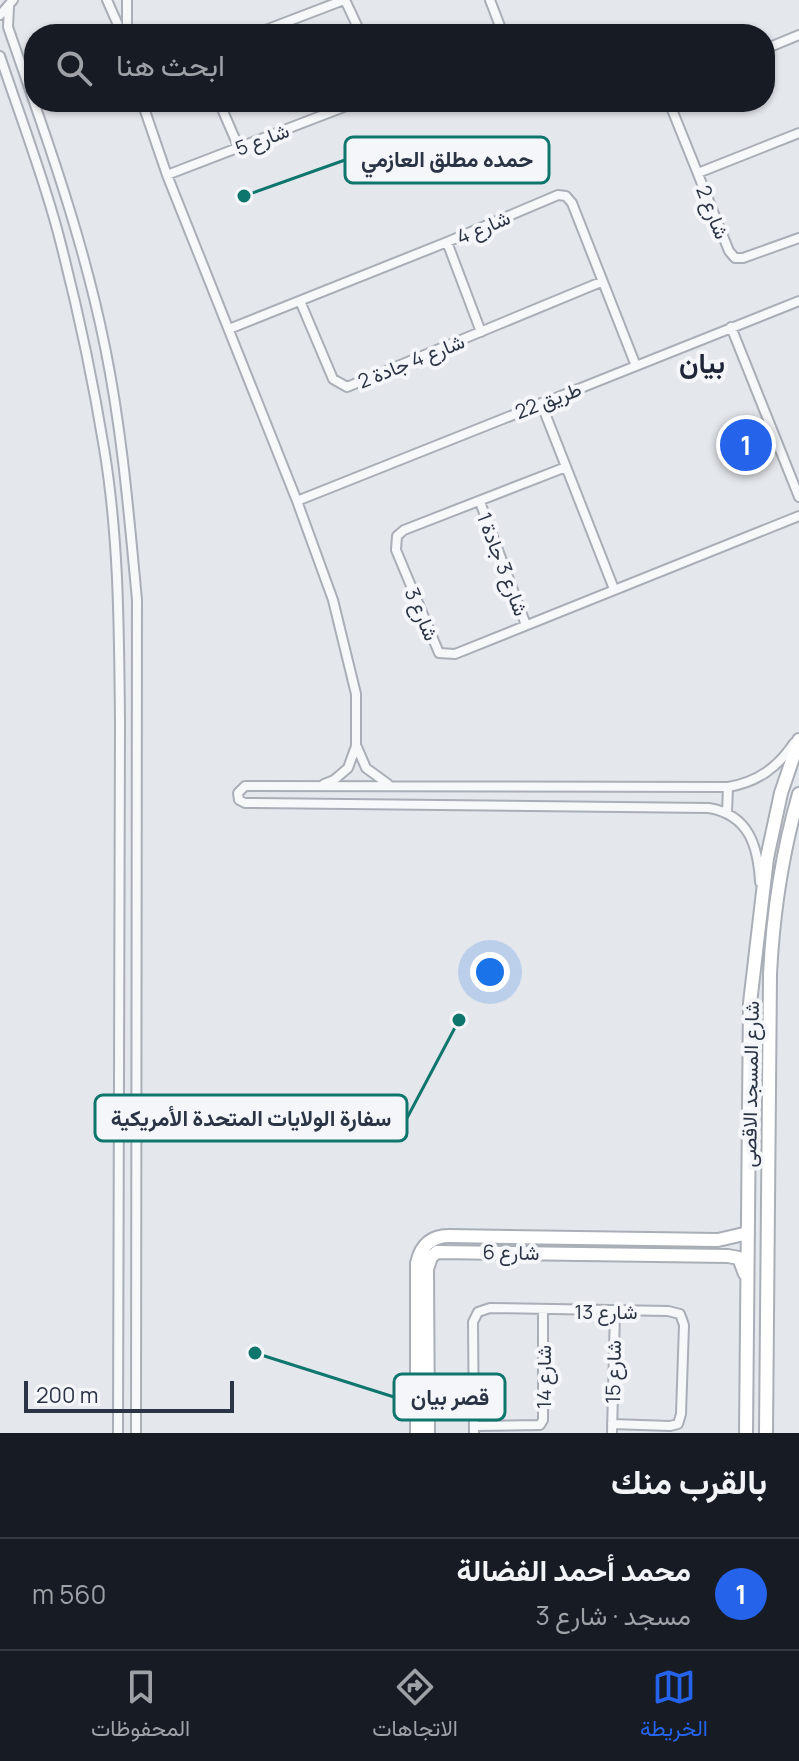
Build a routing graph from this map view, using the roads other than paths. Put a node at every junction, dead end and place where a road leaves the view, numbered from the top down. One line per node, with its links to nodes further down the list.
1 (107, 0): 7 (street)
2 (127, 0): 8 (street)
3 (344, 0): 9 (street); 10 (street)
4 (490, 0): 11 (street)
5 (12, 2): 6 (street); 15 (street)
6 (0, 15)
7 (120, 24)
8 (126, 24)
9 (281, 24)
10 (356, 24)
11 (499, 24)
12 (799, 35): 13 (street)
13 (775, 45)
14 (0, 56): 64 (street)
15 (24, 73)
16 (38, 112): 65 (street)
17 (145, 112): 24 (street)
18 (223, 112): 22 (street)
19 (331, 112): 22 (street, شارع 5)
20 (673, 112): 23 (street, شارع 2)
21 (799, 133): 23 (street)
22 (239, 148): 24 (street, شارع 5)
23 (698, 173): 25 (street, شارع 2)
24 (167, 175): 31 (street)
25 (799, 238)
26 (447, 242): 27 (street, شارع 4); 28 (street, شارع 4); 32 (street, شارع 4 جادة 2)
27 (601, 282): 32 (street, شارع 4 جادة 2); 33 (street, شارع 4)
28 (300, 301): 31 (street, شارع 4); 32 (street, شارع 4 جادة 2)
29 (799, 301): 30 (street, طريق 22)
30 (731, 327): 33 (street, طريق 22); 36 (street)
31 (229, 329): 37 (street)
32 (481, 332)
33 (636, 366): 34 (street, طريق 22)
34 (541, 403): 35 (street); 37 (street, طريق 22)
35 (566, 467): 38 (street, شارع 3); 40 (street)
36 (799, 497)
37 (297, 501): 43 (street)
38 (480, 502): 41 (street, شارع 3 جادة 1); 41 (street, شارع 3)
39 (799, 516): 40 (street, شارع 3)
40 (614, 589): 41 (street, شارع 3)
41 (526, 625)
42 (799, 738): 47 (street); 52 (main road, شارع المسجد الاقصى)
43 (356, 746): 44 (street); 45 (street)
44 (315, 786): 45 (street); 49 (street)
45 (398, 786): 46 (street)
46 (507, 787): 47 (street); 49 (street)
47 (728, 787): 50 (street)
48 (799, 794): 51 (main road, شارع المسجد الاقصى)
49 (507, 806): 50 (street)
50 (727, 813): 52 (street)
51 (795, 823): 54 (main road, شارع المسجد الاقصى)
52 (761, 893): 53 (main road, شارع المسجد الاقصى)
53 (752, 984): 54 (main road); 55 (main road, شارع المسجد الاقصى)
54 (769, 1028): 56 (main road, شارع المسجد الاقصى)
55 (749, 1156): 56 (main road); 57 (main road, شارع المسجد الاقصى)
56 (767, 1216): 73 (main road, شارع المسجد الاقصى)
57 (748, 1233): 58 (main road, شارع 6); 60 (main road, شارع المسجد الاقصى)
58 (704, 1239): 59 (main road); 61 (main road, شارع 6)
59 (704, 1255): 60 (main road, شارع 6); 61 (main road, شارع 6)
60 (748, 1286): 72 (main road, شارع المسجد الاقصى)
61 (423, 1298): 70 (main road, شارع 6); 71 (main road, شارع 6)
62 (543, 1310): 63 (street, شارع 13); 66 (street, شارع 14); 66 (street, شارع 13)
63 (615, 1311): 67 (street, شارع 15); 67 (street, شارع 13)
64 (118, 1383): 65 (street); 68 (street)
65 (136, 1383): 69 (street)
66 (474, 1429)
67 (612, 1429)
68 (118, 1433)
69 (136, 1433)
70 (417, 1433)
71 (428, 1433)
72 (746, 1433)
73 (766, 1433)

